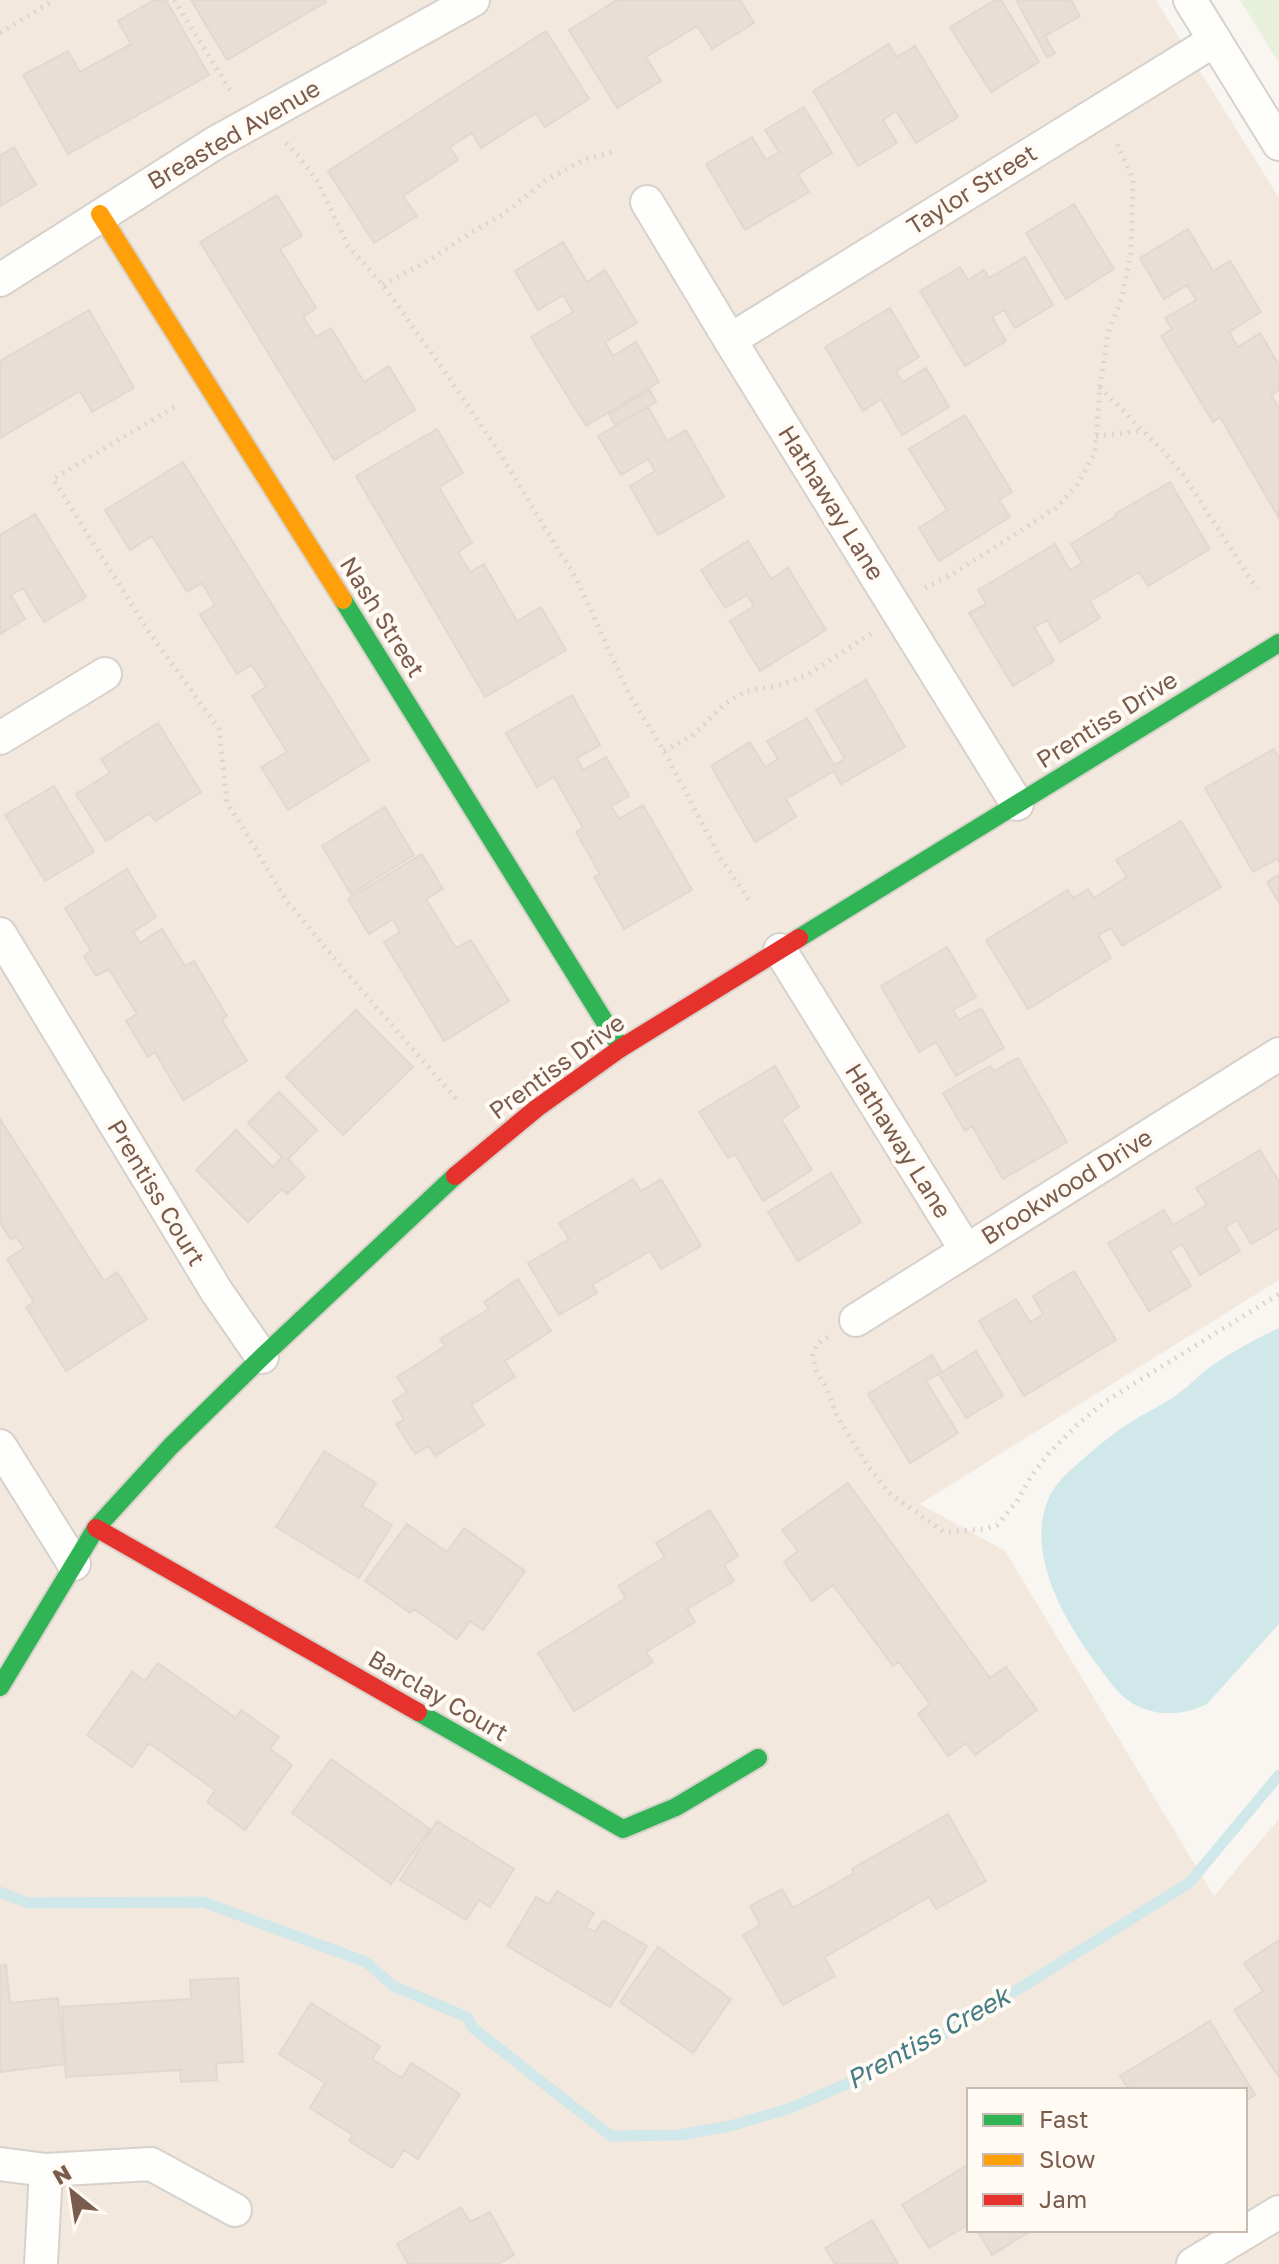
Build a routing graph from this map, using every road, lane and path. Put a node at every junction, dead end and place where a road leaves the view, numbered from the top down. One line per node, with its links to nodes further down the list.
1 (54, 0): 5 (path)
2 (174, 0): 8 (path)
3 (473, 0): 8 (street, Breasted Avenue)
4 (1190, 0): 6 (street)
5 (0, 33)
6 (1215, 40): 7 (street, Taylor Street); 9 (street)
7 (1097, 113): 15 (street, Taylor Street); 17 (path)
8 (257, 120): 12 (street, Breasted Avenue); 14 (path)
9 (1279, 144)
10 (617, 151): 14 (path)
11 (647, 202): 15 (street, Hathaway Lane)
12 (100, 214): 13 (street, Breasted Avenue); 16 (street, Nash Street)
13 (0, 280)
14 (383, 285): 25 (path)
15 (730, 340): 21 (street, Hathaway Lane)
16 (208, 386): 30 (street, Nash Street); 32 (path)
17 (1100, 386): 18 (path); 19 (path)
18 (1143, 431): 19 (path); 20 (path)
19 (1096, 436): 21 (path)
20 (1257, 589)
21 (900, 615): 25 (path); 26 (street, Hathaway Lane)
22 (1279, 643): 26 (street, Prentiss Drive)
23 (105, 674): 24 (street)
24 (0, 738)
25 (664, 751): 27 (path)
26 (1017, 804): 29 (street, Prentiss Drive)
27 (749, 900)
28 (0, 934): 36 (street, Prentiss Court)
29 (780, 950): 30 (street, Prentiss Drive); 33 (street, Hathaway Lane)
30 (621, 1048): 36 (street, Prentiss Drive)
31 (1279, 1054): 33 (street, Brookwood Drive)
32 (457, 1100)
33 (966, 1250): 35 (street, Brookwood Drive)
34 (1279, 1294): 35 (path)
35 (856, 1320)
36 (262, 1357): 38 (street, Prentiss Drive)
37 (0, 1446): 39 (street)
38 (96, 1528): 39 (street, Prentiss Drive); 41 (street, Barclay Court)
39 (74, 1564): 40 (street, Prentiss Drive)
40 (0, 1687)
41 (758, 1758)
42 (0, 2164): 43 (street)
43 (46, 2170): 44 (street); 48 (street)
44 (235, 2210)
45 (1279, 2212): 46 (street)
46 (1247, 2231)
47 (1246, 2232): 49 (street)
48 (41, 2264)
49 (1193, 2264)

